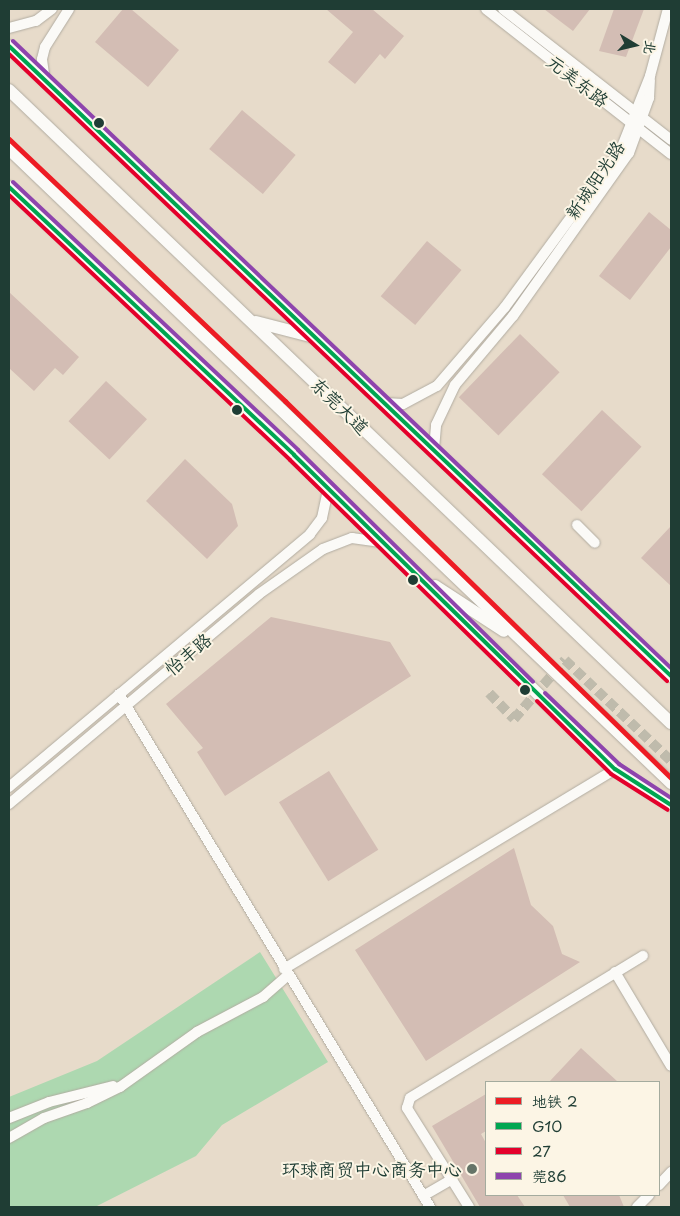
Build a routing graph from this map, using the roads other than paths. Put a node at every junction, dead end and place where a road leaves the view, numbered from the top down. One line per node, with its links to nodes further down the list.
1 (52, 9): 6 (street)
2 (69, 9): 8 (street)
3 (486, 9): 11 (street, 元美东路)
4 (504, 9): 10 (street, 元美东路)
5 (668, 9): 10 (street, 新城阳光路)
6 (9, 28)
7 (9, 46): 8 (main road)
8 (45, 81): 17 (main road)
9 (9, 90): 16 (main road, 东莞大道)
10 (638, 114): 11 (street, 新城阳光路); 12 (street, 元美东路)
11 (634, 125): 14 (street, 元美东路); 18 (street, 新城阳光路); 19 (street, 新城阳光路)
12 (671, 140)
13 (9, 149): 25 (main road)
14 (671, 154)
15 (9, 187): 20 (main road)
16 (253, 321): 17 (main road); 29 (main road, 东莞大道)
17 (316, 338): 18 (main road)
18 (386, 404): 19 (main road)
19 (434, 449): 26 (main road)
20 (328, 489): 22 (main road); 27 (street, 怡丰路)
21 (577, 525): 23 (street)
22 (382, 542): 24 (main road); 28 (street, 怡丰路)
23 (595, 543)
24 (414, 574): 25 (main road); 30 (main road)
25 (533, 650): 31 (main road)
26 (671, 676)
27 (119, 694): 28 (street); 32 (street, 怡丰路)
28 (126, 705): 33 (street, 怡丰路); 36 (street)
29 (671, 723)
30 (615, 769): 34 (main road); 36 (street)
31 (671, 783)
32 (9, 787)
33 (9, 804)
34 (671, 805)
35 (643, 956): 37 (street)
36 (286, 972): 39 (street); 45 (street)
37 (615, 972): 38 (street); 43 (street)
38 (671, 1066)
39 (135, 1076): 40 (street); 41 (street)
40 (9, 1118)
41 (9, 1138)
42 (671, 1172): 44 (street)
43 (452, 1179): 45 (street); 48 (street)
44 (660, 1184)
45 (423, 1196): 47 (street)
46 (648, 1196): 49 (street)
47 (430, 1207)
48 (469, 1207)
49 (637, 1207)

